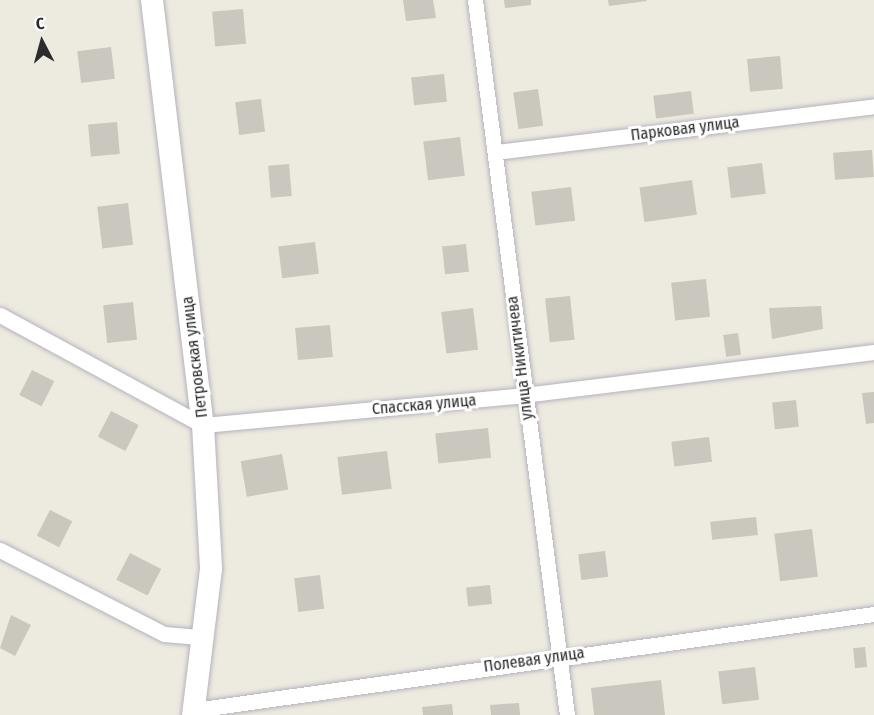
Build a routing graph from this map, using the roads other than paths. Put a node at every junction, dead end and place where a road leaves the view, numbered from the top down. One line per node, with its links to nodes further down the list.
1 (152, 0): 8 (street, Петровская улица)
2 (475, 0): 4 (street, улица Никитичева)
3 (874, 106): 4 (street, Парковая улица)
4 (496, 152): 7 (street, улица Никитичева)
5 (0, 315): 8 (street)
6 (874, 352): 7 (street, Спасская улица)
7 (524, 395): 8 (street, Спасская улица); 12 (street, улица Никитичева)
8 (203, 425): 11 (street, Петровская улица)
9 (0, 550): 11 (street)
10 (874, 614): 12 (street, Полевая улица)
11 (202, 637): 13 (street, Петровская улица)
12 (560, 656): 13 (street, Полевая улица); 14 (street, улица Никитичева)
13 (193, 713)
14 (567, 715)

